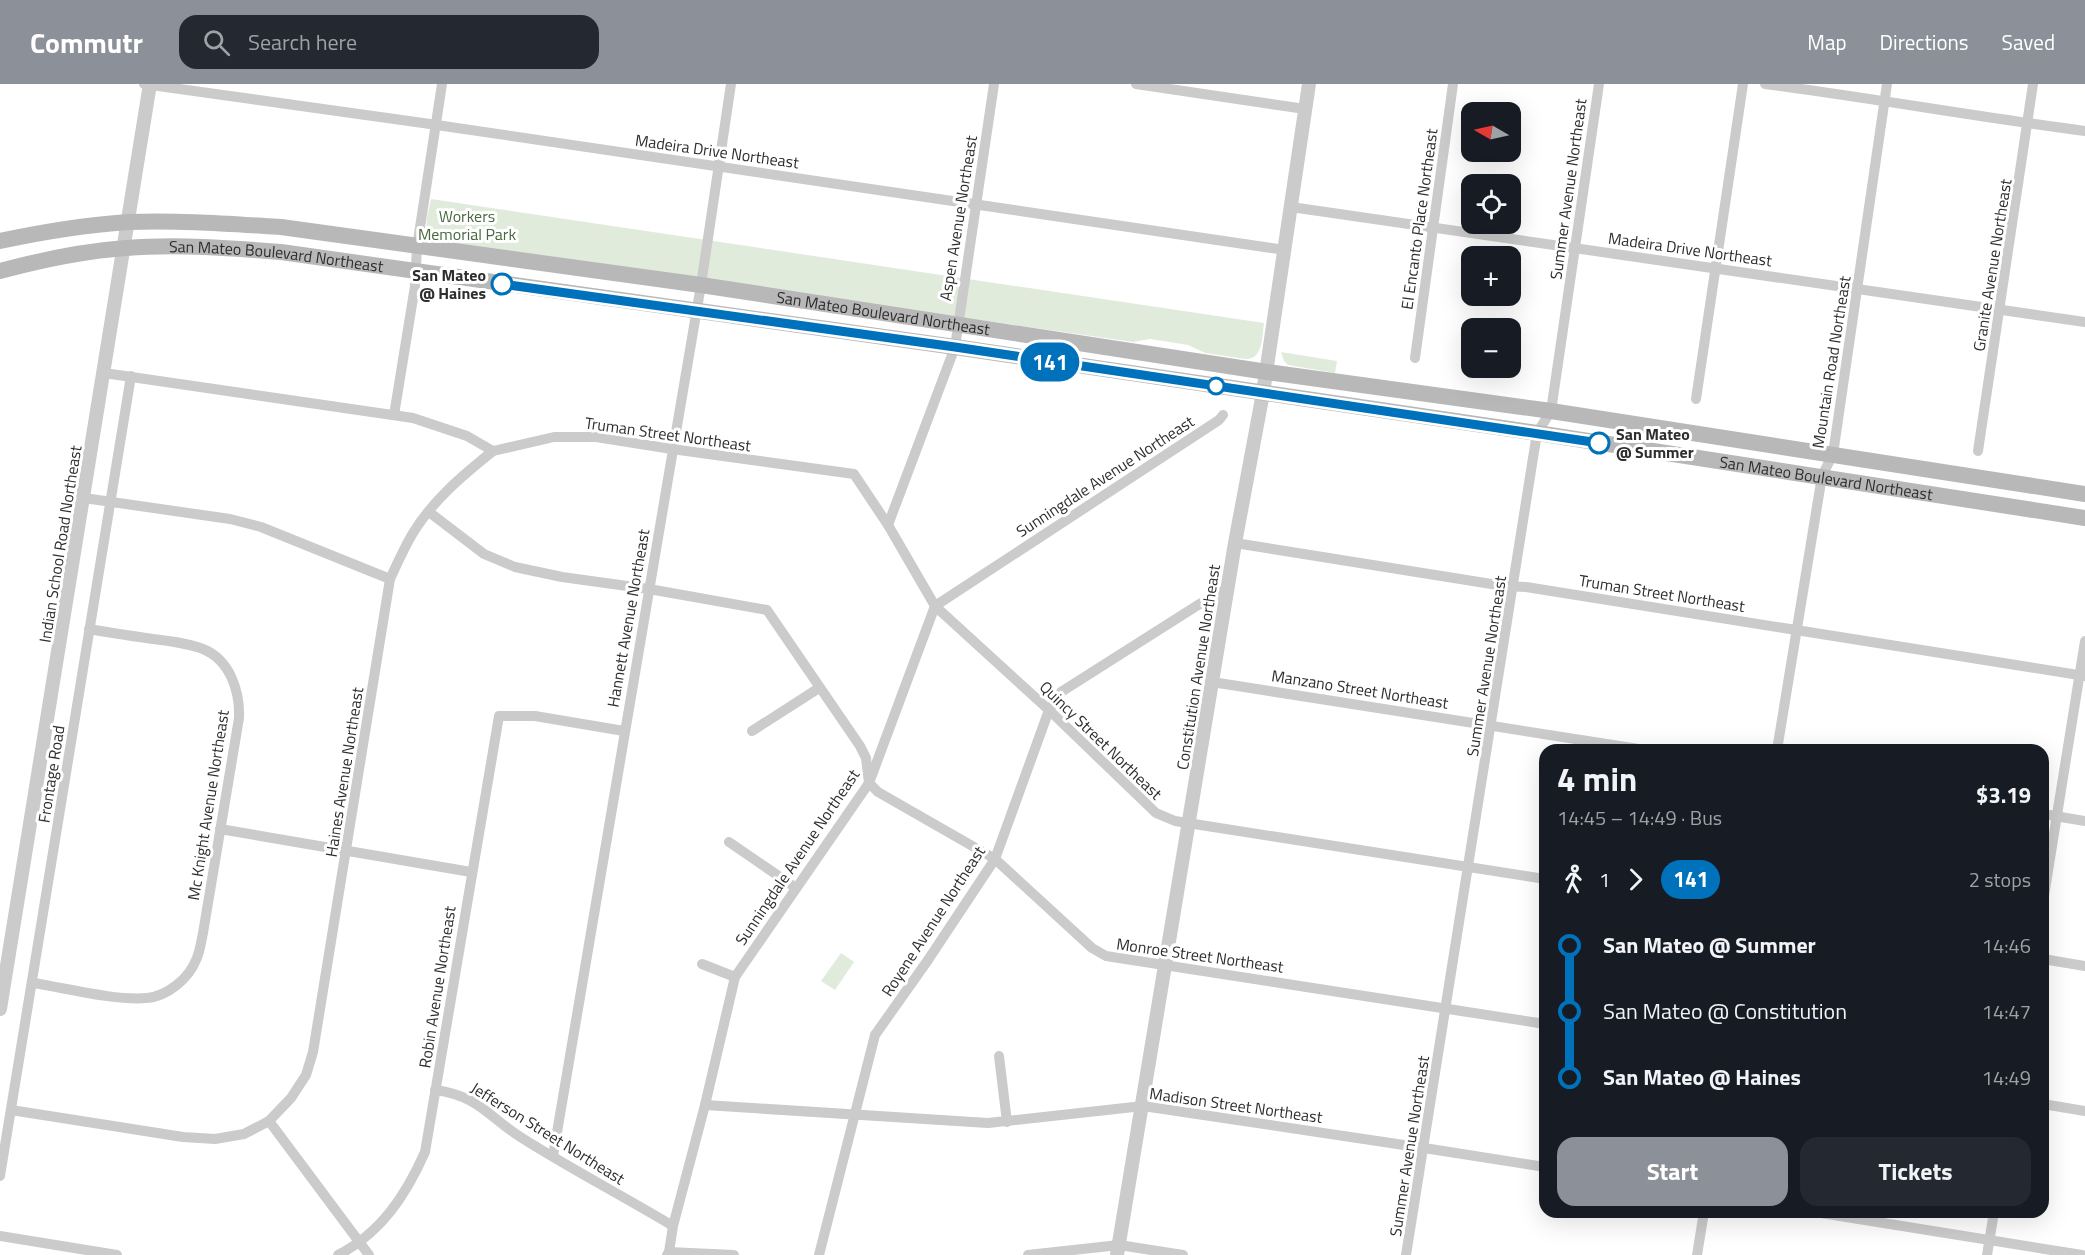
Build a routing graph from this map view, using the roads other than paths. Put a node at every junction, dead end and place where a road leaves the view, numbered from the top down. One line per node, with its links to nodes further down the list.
1 (148, 84): 16 (street, Madeira Drive Northeast); 21 (street, Indian School Road Northeast)
2 (442, 84): 16 (street)
3 (730, 84): 18 (street, Hannett Avenue Northeast)
4 (994, 84): 19 (street, Aspen Avenue Northeast)
5 (1136, 84): 14 (street)
6 (1309, 84): 14 (street, Constitution Avenue Northeast)
7 (1453, 84): 22 (street, El Encanto Place Northeast)
8 (1599, 84): 26 (street, Summer Avenue Northeast)
9 (1743, 84): 28 (street)
10 (1765, 84): 13 (street)
11 (1887, 84): 13 (street, Mountain Road Northeast)
12 (2033, 84): 15 (street, Granite Avenue Northeast)
13 (1885, 100): 15 (street); 32 (street, Mountain Road Northeast)
14 (1305, 109): 20 (street, Constitution Avenue Northeast)
15 (2028, 123): 17 (street); 34 (street, Granite Avenue Northeast)
16 (436, 124): 18 (street, Madeira Drive Northeast); 24 (street)
17 (2085, 130)
18 (719, 166): 19 (street, Madeira Drive Northeast); 31 (street, Hannett Avenue Northeast)
19 (977, 203): 27 (street, Madeira Drive Northeast); 36 (street, Aspen Avenue Northeast)
20 (1291, 207): 22 (street, Madeira Drive Northeast); 27 (street, Constitution Avenue Northeast)
21 (129, 222): 23 (main road, San Mateo Boulevard Northeast); 24 (main road, San Mateo Boulevard Northeast); 25 (street, Indian School Road Northeast)
22 (1433, 227): 26 (street, Madeira Drive Northeast); 38 (street, El Encanto Place Northeast)
23 (0, 241)
24 (417, 247): 30 (street); 31 (main road, San Mateo Boulevard Northeast)
25 (125, 248): 29 (main road, San Mateo Boulevard Northeast); 30 (main road, San Mateo Boulevard Northeast); 40 (street, Indian School Road Northeast)
26 (1574, 248): 28 (street, Madeira Drive Northeast); 44 (street, Summer Avenue Northeast)
27 (1285, 250): 39 (street, Constitution Avenue Northeast)
28 (1716, 268): 32 (street, Madeira Drive Northeast); 43 (street)
29 (0, 271)
30 (416, 272): 33 (main road, San Mateo Boulevard Northeast); 45 (street)
31 (700, 285): 33 (street, Hannett Avenue Northeast); 36 (main road, San Mateo Boulevard Northeast)
32 (1858, 289): 34 (street, Madeira Drive Northeast); 51 (street, Mountain Road Northeast)
33 (696, 310): 37 (main road, San Mateo Boulevard Northeast); 48 (street, Hannett Avenue Northeast)
34 (2000, 310): 35 (street, Madeira Drive Northeast); 50 (street, Granite Avenue Northeast)
35 (2085, 322)
36 (957, 324): 37 (street, Aspen Avenue Northeast); 39 (main road, San Mateo Boulevard Northeast)
37 (955, 347): 42 (main road, San Mateo Boulevard Northeast); 58 (street, Aspen Avenue Northeast)
38 (1415, 358)
39 (1267, 372): 42 (street, Constitution Avenue Northeast); 44 (main road, San Mateo Boulevard Northeast)
40 (104, 373): 41 (street); 54 (street, Indian School Road Northeast)
41 (131, 376): 45 (street); 55 (street, Frontage Road)
42 (1263, 393): 47 (main road, San Mateo Boulevard Northeast); 59 (street, Constitution Avenue Northeast)
43 (1696, 399)
44 (1551, 411): 47 (street, Summer Avenue Northeast); 51 (main road, San Mateo Boulevard Northeast)
45 (394, 415): 49 (street)
46 (1223, 415): 64 (street, Sunningdale Avenue Northeast)
47 (1537, 433): 52 (main road, San Mateo Boulevard Northeast); 61 (street, Summer Avenue Northeast)
48 (672, 450): 49 (street, Truman Street Northeast); 58 (street, Truman Street Northeast); 62 (street, Hannett Avenue Northeast)
49 (493, 451): 56 (street, Haines Avenue Northeast)
50 (1978, 451)
51 (1833, 454): 52 (street, Mountain Road Northeast); 53 (main road, San Mateo Boulevard Northeast)
52 (1822, 477): 57 (main road, San Mateo Boulevard Northeast); 66 (street, Mountain Road Northeast)
53 (2085, 494)
54 (84, 498): 55 (street); 98 (street, Indian School Road Northeast)
55 (110, 503): 60 (street); 65 (street, Frontage Road)
56 (429, 512): 60 (street, Haines Avenue Northeast); 62 (street)
57 (2085, 518)
58 (888, 525): 64 (street, Quincy Street Northeast)
59 (1235, 543): 61 (street, Truman Street Northeast); 63 (street, Constitution Avenue Northeast)
60 (390, 579): 84 (street, Haines Avenue Northeast)
61 (1514, 585): 66 (street, Truman Street Northeast); 72 (street, Summer Avenue Northeast)
62 (649, 589): 70 (street); 73 (street, Hannett Avenue Northeast)
63 (1227, 589): 69 (street, Constitution Avenue Northeast); 71 (street, Royene Avenue Northeast)
64 (935, 606): 71 (street, Quincy Street Northeast); 77 (street, Sunningdale Avenue Northeast)
65 (89, 629): 82 (street, Mc Knight Avenue Northeast); 96 (street, Frontage Road)
66 (1796, 630): 68 (street, Truman Street Northeast); 76 (street, Mountain Road Northeast)
67 (2085, 641): 68 (street)
68 (2082, 676): 79 (street)
69 (1212, 682): 72 (street, Manzano Street Northeast); 81 (street, Constitution Avenue Northeast)
70 (819, 688): 74 (street); 77 (street)
71 (1049, 710): 81 (street, Quincy Street Northeast); 85 (street, Royene Avenue Northeast)
72 (1492, 725): 75 (street, Manzano Street Northeast); 87 (street, Summer Avenue Northeast)
73 (624, 731): 88 (street, Robin Avenue Northeast); 111 (street, Hannett Avenue Northeast)
74 (752, 731)
75 (1608, 744)
76 (1778, 744)
77 (869, 783): 85 (street, Monroe Street Northeast); 90 (street, Sunningdale Avenue Northeast)
78 (2049, 815): 79 (street)
79 (2057, 817): 80 (street); 86 (street)
80 (2085, 821)
81 (1188, 823): 87 (street, Quincy Street Northeast); 93 (street, Constitution Avenue Northeast)
82 (220, 829): 84 (street); 96 (street, Mc Knight Avenue Northeast)
83 (729, 842): 90 (street)
84 (347, 850): 88 (street); 108 (street, Haines Avenue Northeast)
85 (995, 859): 93 (street, Monroe Street Northeast); 107 (street, Royene Avenue Northeast)
86 (2049, 866)
87 (1469, 867): 89 (street, Quincy Street Northeast); 97 (street, Summer Avenue Northeast)
88 (471, 872): 101 (street, Robin Avenue Northeast)
89 (1539, 878)
90 (796, 888): 95 (street, Sunningdale Avenue Northeast)
91 (2049, 960): 94 (street)
92 (702, 964): 95 (street)
93 (1166, 964): 97 (street, Monroe Street Northeast); 104 (street, Constitution Avenue Northeast)
94 (2085, 966)
95 (735, 977): 102 (street, Sunningdale Avenue Northeast)
96 (33, 983): 105 (street, Frontage Road)
97 (1446, 1008): 99 (street, Monroe Street Northeast); 110 (street, Summer Avenue Northeast)
98 (0, 1009)
99 (1539, 1023)
100 (999, 1056): 109 (street)
101 (435, 1090): 111 (street, Jefferson Street Northeast); 120 (street, Robin Avenue Northeast)
102 (705, 1105): 107 (street, Madison Street Northeast); 117 (street, Sunningdale Avenue Northeast)
103 (2049, 1105): 106 (street)
104 (1143, 1107): 109 (street, Madison Street Northeast); 110 (street, Madison Street Northeast); 121 (street, Constitution Avenue Northeast)
105 (11, 1110): 108 (street); 113 (street, Frontage Road)
106 (2085, 1111)
107 (854, 1116): 109 (street, Madison Street Northeast); 127 (street, Royene Avenue Northeast)
108 (269, 1121): 120 (street)
109 (1007, 1122)
110 (1424, 1148): 112 (street, Madison Street Northeast); 130 (street, Summer Avenue Northeast)
111 (553, 1156): 117 (street, Jefferson Street Northeast)
112 (1539, 1166)
113 (0, 1176)
114 (1703, 1218): 131 (street)
115 (1852, 1218): 119 (street)
116 (1993, 1218): 119 (street)
117 (673, 1226): 122 (street, Sunningdale Avenue Northeast)
118 (0, 1236): 123 (street)
119 (1989, 1240): 132 (street); 133 (street)
120 (359, 1242): 124 (street, Robin Avenue Northeast); 125 (street)
121 (1118, 1250): 128 (street); 129 (street)
122 (668, 1254): 126 (street)
123 (117, 1255)
124 (338, 1255)
125 (369, 1255)
126 (734, 1255)
127 (819, 1255)
128 (1028, 1255)
129 (1183, 1255)
130 (1406, 1255)
131 (1697, 1255)
132 (1987, 1255)
133 (2082, 1255)

